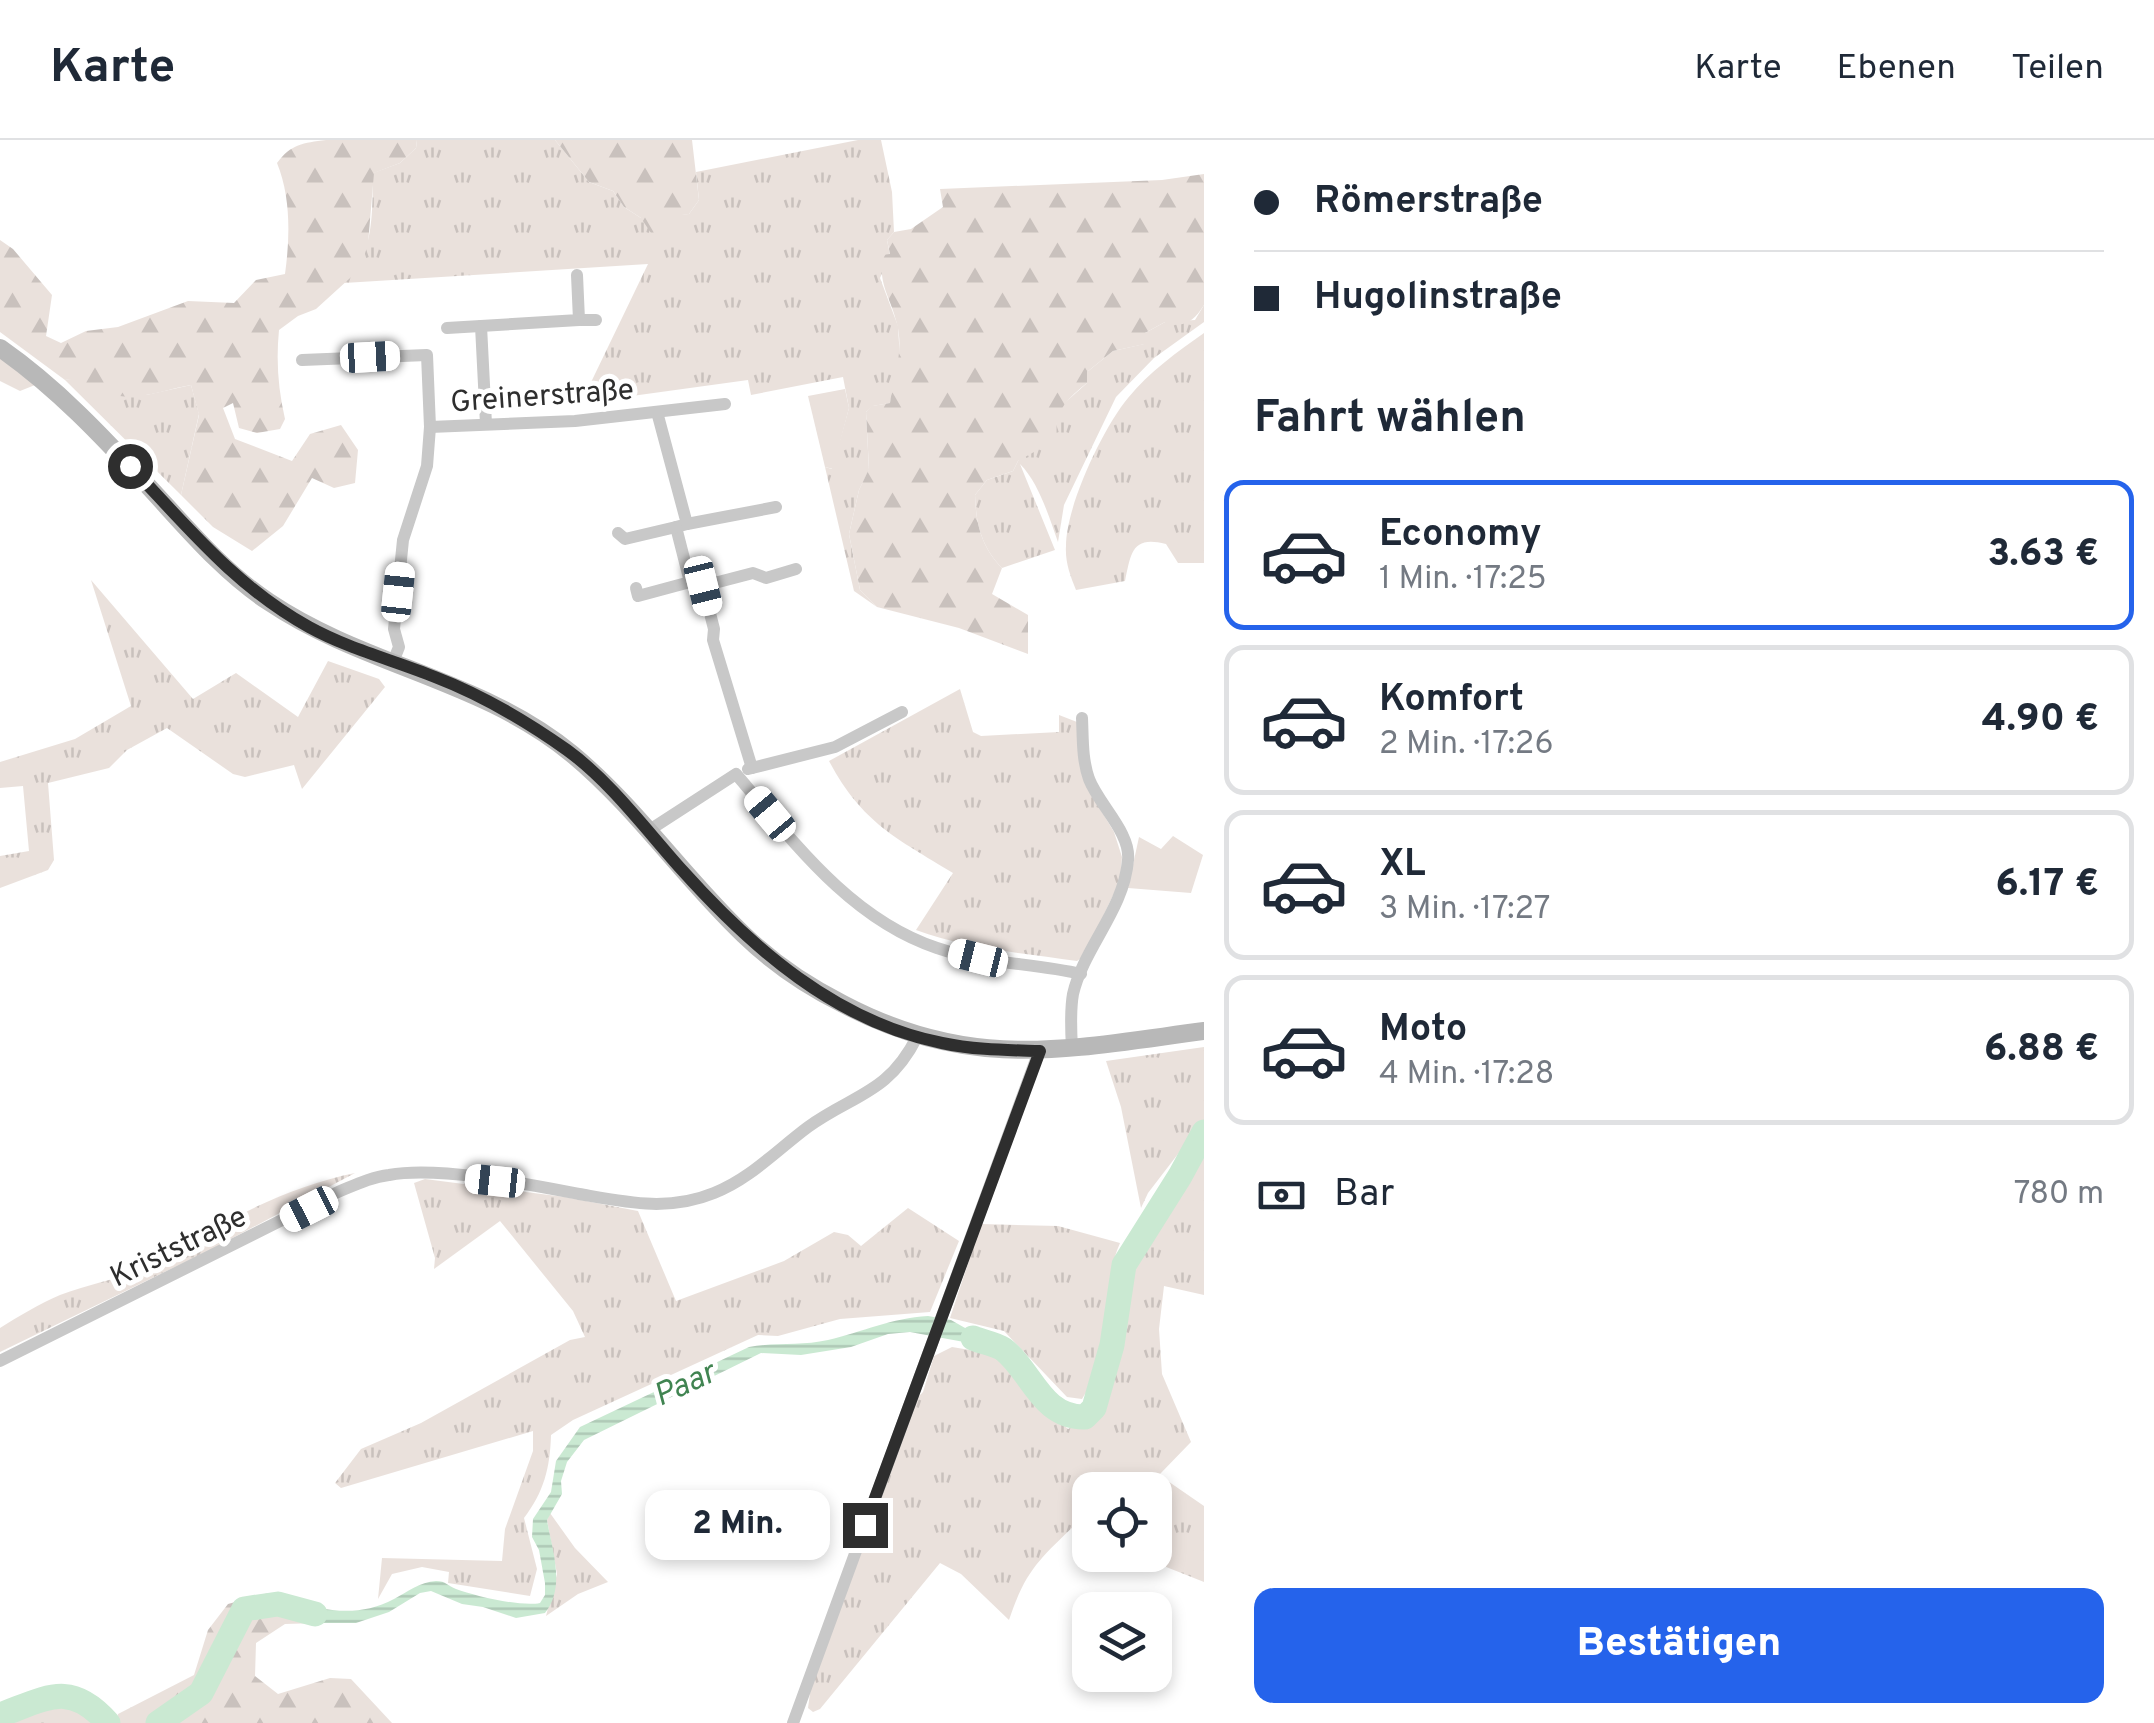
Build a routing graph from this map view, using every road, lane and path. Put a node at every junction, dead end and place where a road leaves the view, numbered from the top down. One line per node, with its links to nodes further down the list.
1 (577, 275): 2 (street)
2 (579, 320): 3 (street); 4 (street)
3 (596, 320)
4 (481, 326): 5 (street); 10 (street)
5 (447, 328)
6 (0, 348): 18 (main road)
7 (302, 360): 11 (street, Greinerstraße)
8 (725, 404): 9 (street, Greinerstraße)
9 (657, 412): 10 (street, Greinerstraße); 13 (street, Greinerstraße)
10 (486, 424): 11 (street, Greinerstraße)
11 (430, 427): 18 (street, Greinerstraße)
12 (776, 507): 13 (street)
13 (681, 525): 14 (street); 16 (street, Greinerstraße)
14 (618, 533)
15 (796, 570): 16 (street)
16 (696, 584): 17 (street); 21 (street, Greinerstraße)
17 (638, 597)
18 (393, 662): 23 (main road)
19 (902, 712): 21 (street)
20 (1082, 718): 24 (street)
21 (752, 768): 22 (street)
22 (736, 774): 23 (street); 24 (street)
23 (648, 831): 26 (main road)
24 (1082, 974): 27 (street)
25 (1204, 1031): 27 (main road)
26 (917, 1037): 28 (main road); 29 (street, Kriststraße)
27 (1072, 1048): 28 (main road)
28 (1040, 1051): 30 (street)
29 (0, 1361)
30 (792, 1723)

